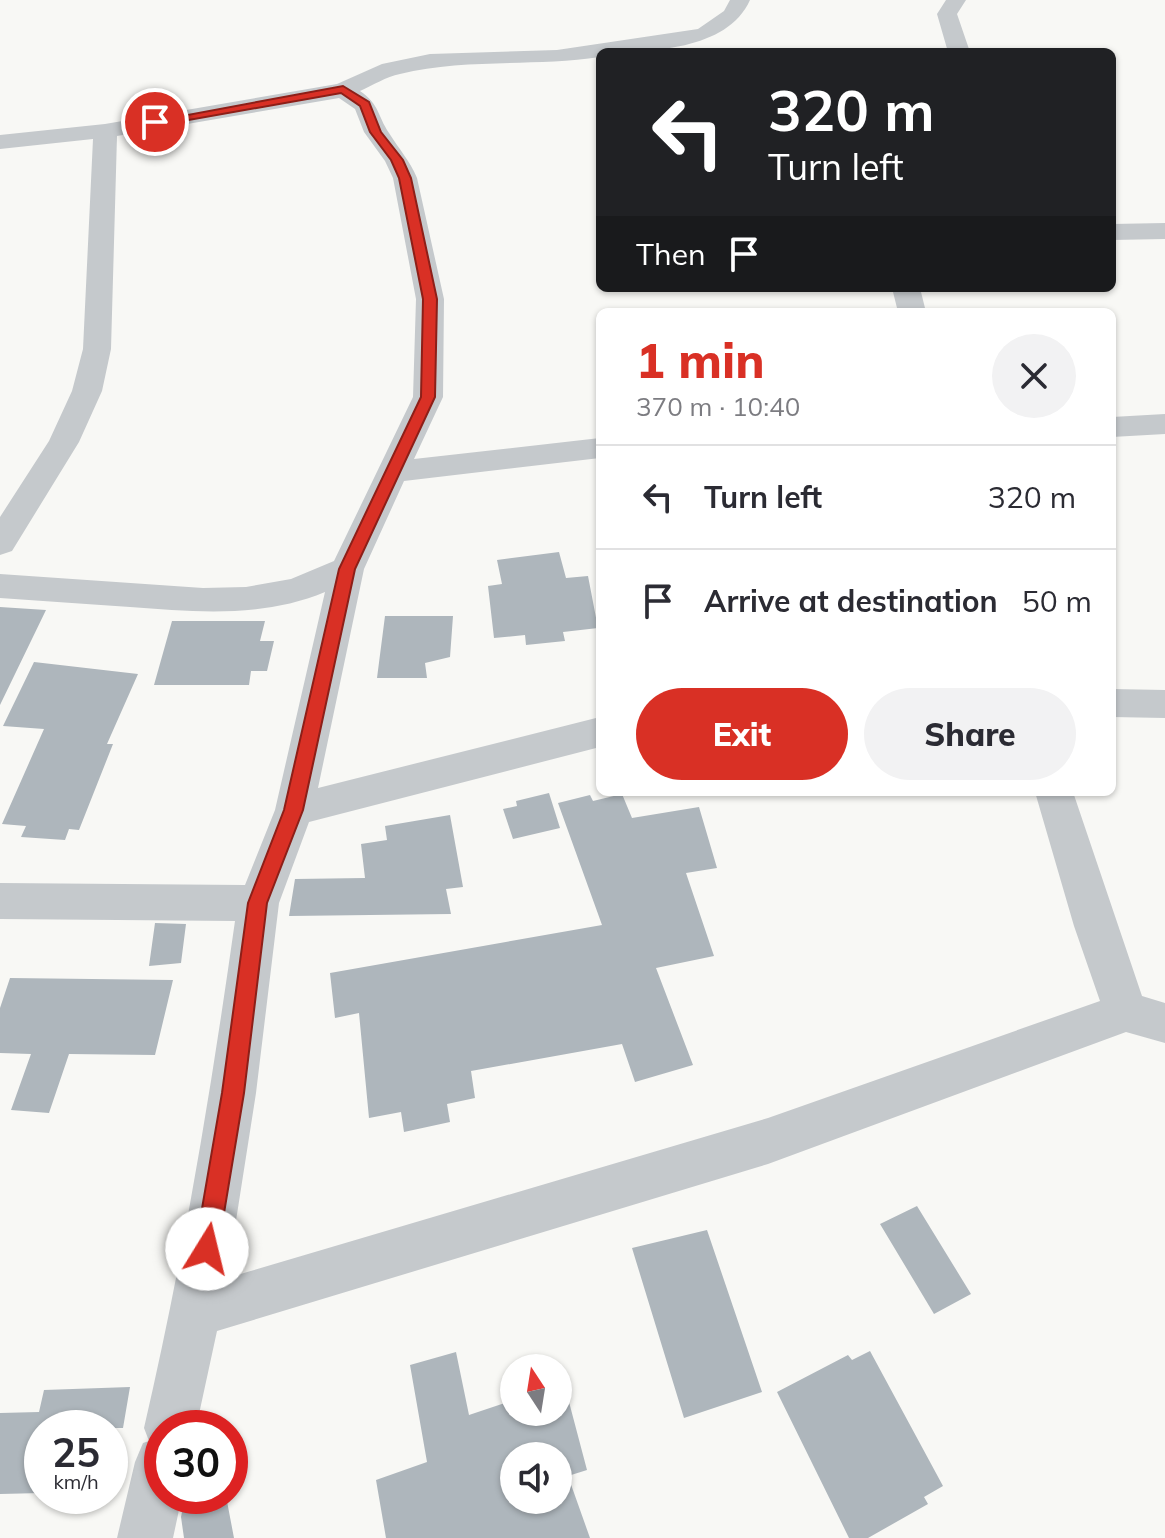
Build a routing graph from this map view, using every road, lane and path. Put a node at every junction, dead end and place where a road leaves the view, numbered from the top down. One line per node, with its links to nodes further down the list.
1 (740, 0): 3 (street)
2 (956, 0): 4 (street)
3 (615, 48)
4 (958, 48)
5 (596, 51): 6 (street)
6 (343, 90): 7 (street); 14 (street)
7 (105, 131): 8 (street); 15 (street)
8 (0, 142)
9 (1165, 231): 10 (street)
10 (1116, 232)
11 (1165, 424): 12 (street)
12 (1116, 427)
13 (596, 448): 14 (street)
14 (394, 472): 16 (street)
15 (0, 543)
16 (347, 569): 17 (street); 22 (street)
17 (0, 586)
18 (1116, 703): 19 (street)
19 (1165, 704)
20 (596, 733): 22 (street)
21 (1055, 796): 25 (street)
22 (294, 810): 24 (street)
23 (0, 901): 24 (street)
24 (258, 903): 26 (street)
25 (1145, 1018): 26 (street)
26 (196, 1312): 27 (street)
27 (174, 1410)
28 (150, 1514): 29 (street)
29 (145, 1538)

